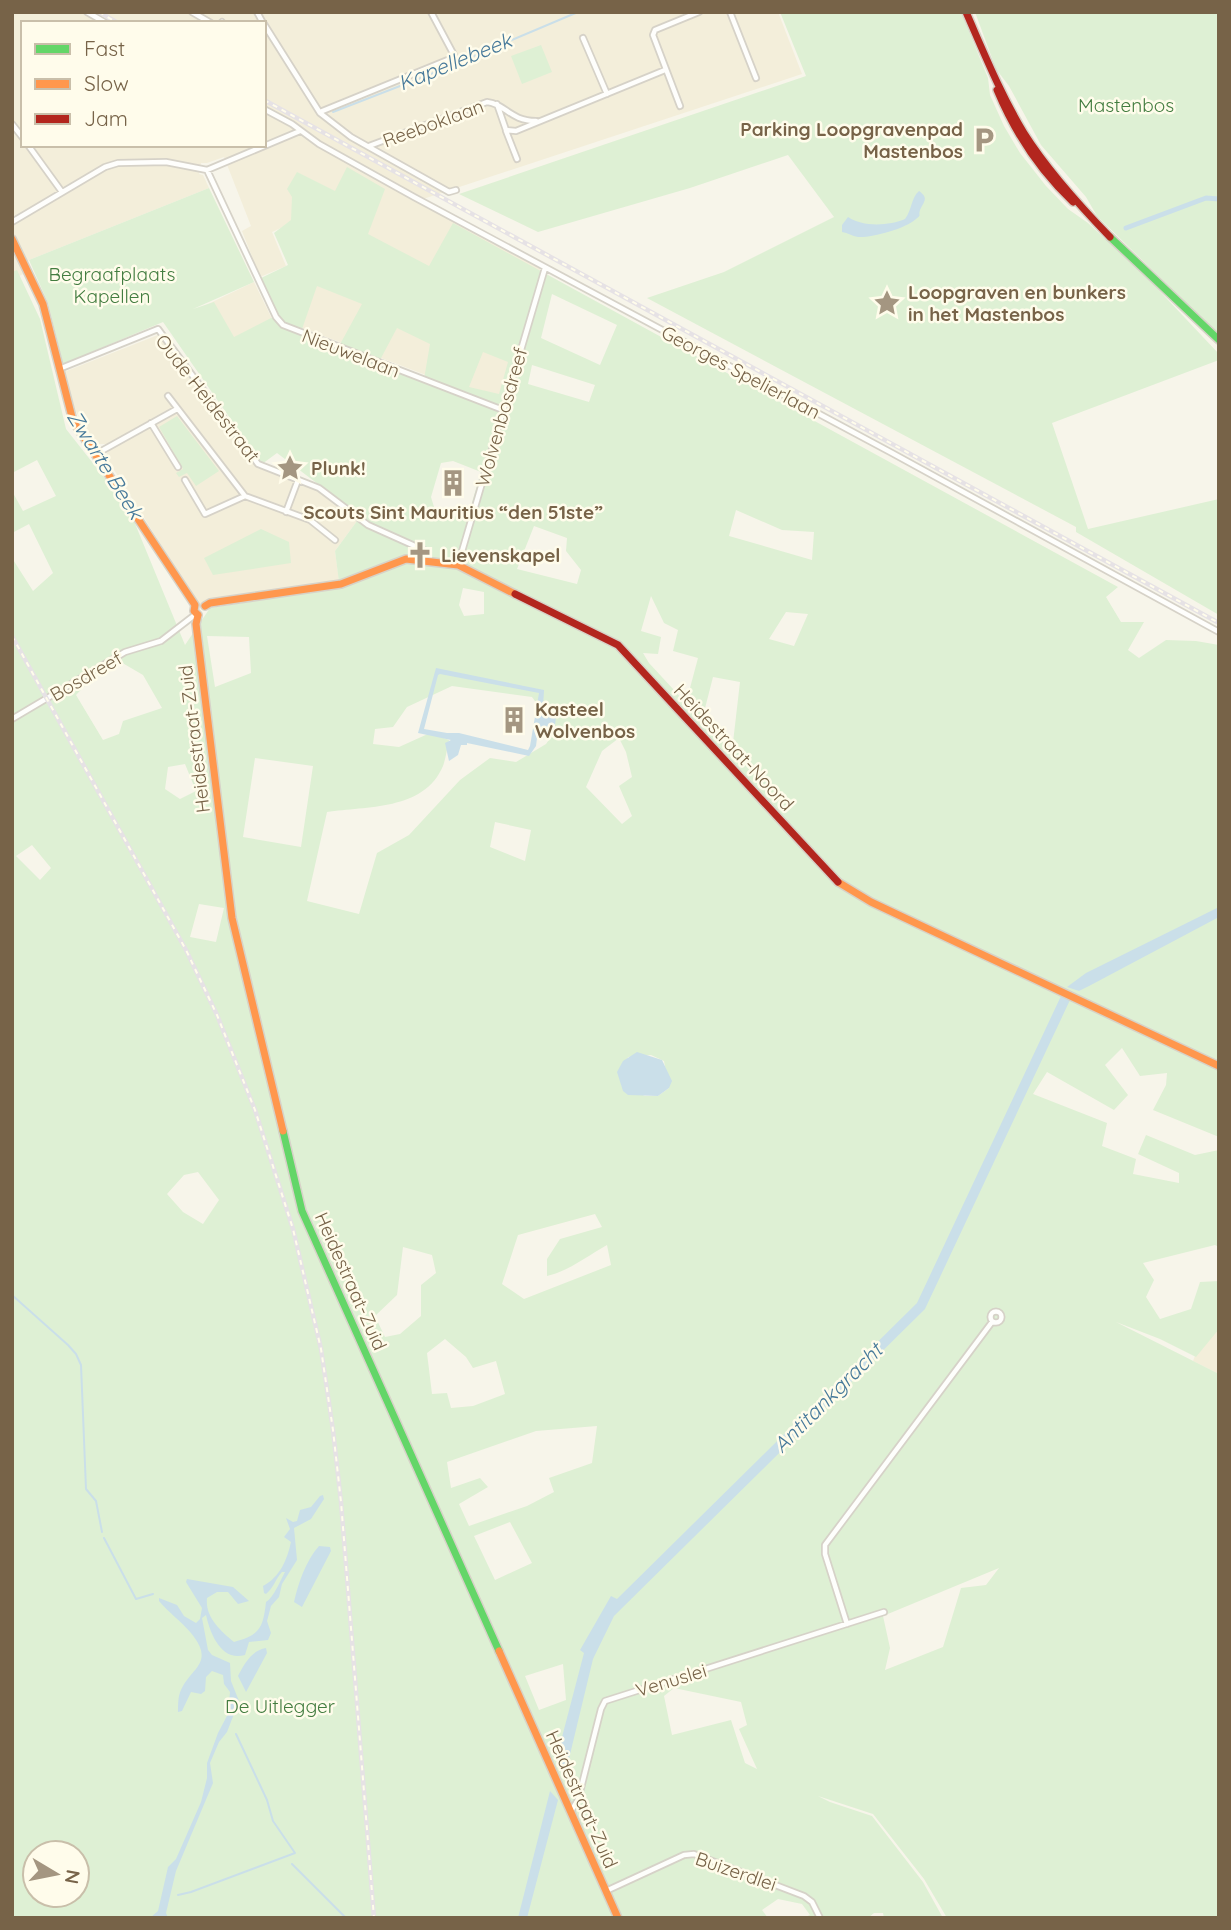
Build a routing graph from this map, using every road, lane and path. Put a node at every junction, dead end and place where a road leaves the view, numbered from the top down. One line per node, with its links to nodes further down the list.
1 (87, 12): 7 (street)
2 (192, 12): 8 (street)
3 (431, 12): 17 (street)
4 (699, 12): 11 (street)
5 (730, 12): 12 (street)
6 (966, 12): 32 (street)
7 (103, 21)
8 (208, 21)
9 (266, 27): 17 (street)
10 (583, 38): 13 (street)
11 (665, 70): 13 (street, Reeboklaan); 15 (street)
12 (756, 78)
13 (607, 94): 18 (street, Reeboklaan)
14 (497, 104): 18 (street, Reeboklaan); 19 (street, Reeboklaan); 24 (street, Reeboklaan)
15 (680, 106)
16 (266, 110): 20 (street, Georges Spelierlaan)
17 (320, 113): 24 (street)
18 (539, 121): 19 (street, Reeboklaan)
19 (506, 130): 25 (street, Reeboklaan)
20 (300, 131): 21 (street); 31 (street, Georges Spelierlaan)
21 (266, 145)
22 (29, 147): 28 (street)
23 (262, 147): 26 (street)
24 (368, 147): 27 (street)
25 (517, 159)
26 (207, 170): 28 (street); 36 (street, Nieuwelaan)
27 (456, 190)
28 (62, 192): 29 (street)
29 (12, 222)
30 (12, 239): 33 (street)
31 (545, 268): 36 (street, Wolvenbosdreef); 50 (street, Georges Spelierlaan)
32 (1219, 340)
33 (58, 369): 38 (street); 41 (street, Oude Heidestraat)
34 (168, 397): 35 (street)
35 (177, 410): 37 (street); 42 (street)
36 (503, 410): 46 (street, Wolvenbosdreef)
37 (151, 422): 38 (street); 39 (street)
38 (96, 454): 47 (street)
39 (178, 467)
40 (186, 480): 42 (street)
41 (298, 480): 43 (street); 45 (street, Oude Heidestraat)
42 (244, 496): 43 (street)
43 (286, 512): 44 (street)
44 (335, 540)
45 (426, 551)
46 (458, 565): 48 (street, Heidestraat-Noord); 52 (street, Heidestraat-Noord)
47 (195, 605): 48 (street); 49 (street)
48 (205, 606): 49 (street)
49 (197, 615): 51 (street, Bosdreef); 56 (street, Heidestraat-Zuid)
50 (1219, 632)
51 (12, 719)
52 (1219, 1066)
53 (992, 1322): 55 (street)
54 (884, 1612): 55 (street, Venuslei)
55 (848, 1625): 56 (street, Venuslei)
56 (570, 1811): 57 (street, Heidestraat-Zuid)
57 (606, 1891): 58 (street, Heidestraat-Zuid); 59 (street, Buizerdlei)
58 (618, 1918)
59 (820, 1918)

